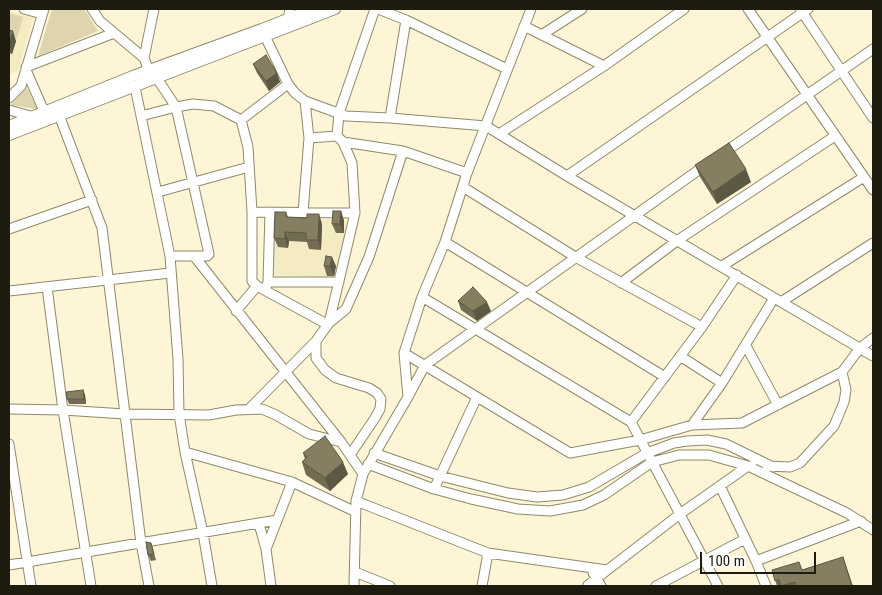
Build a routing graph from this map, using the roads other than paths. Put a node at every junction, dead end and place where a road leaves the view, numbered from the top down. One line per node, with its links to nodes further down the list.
1 (24, 9): 12 (street)
2 (92, 9): 16 (street)
3 (154, 9): 21 (street)
4 (313, 9): 13 (street)
5 (335, 9): 13 (street)
6 (377, 9): 14 (street); 34 (street)
7 (531, 9): 15 (street)
8 (582, 9): 17 (street)
9 (684, 9): 22 (street)
10 (748, 9): 19 (street)
11 (803, 10): 19 (street); 25 (street)
12 (43, 11): 23 (street)
13 (289, 18): 18 (street); 26 (street)
14 (406, 20): 24 (street); 39 (street)
15 (524, 26): 17 (street); 24 (street)
16 (114, 33): 21 (street); 23 (street)
17 (543, 34): 22 (street)
18 (265, 36): 26 (street); 27 (street)
19 (768, 37): 29 (street); 52 (street)
20 (873, 48): 25 (street)
21 (144, 58): 26 (street)
22 (604, 66): 44 (street)
23 (26, 68): 30 (street); 36 (street)
24 (508, 70): 43 (street)
25 (842, 71): 29 (street); 40 (street)
26 (152, 74): 28 (street); 32 (street); 36 (street)
27 (288, 84): 31 (street); 41 (street)
28 (134, 87): 37 (street); 38 (street)
29 (808, 94): 46 (street); 63 (street)
30 (9, 98)
31 (305, 101): 34 (street); 47 (street)
32 (176, 107): 38 (street); 41 (street); 54 (street)
33 (9, 110): 35 (street)
34 (339, 113): 39 (street); 48 (street)
35 (32, 116): 36 (street); 42 (street)
36 (47, 116): 37 (street); 45 (street)
37 (60, 116): 58 (street)
38 (141, 116): 57 (street)
39 (390, 118): 43 (street)
40 (873, 118)
41 (241, 120): 50 (street)
42 (9, 126)
43 (486, 126): 44 (street); 51 (street)
44 (499, 134): 52 (street)
45 (9, 135)
46 (835, 136): 53 (street); 65 (street)
47 (309, 138): 48 (street); 61 (street)
48 (340, 139): 49 (street); 62 (street)
49 (403, 151): 51 (street); 84 (street)
50 (249, 167): 54 (street); 59 (street)
51 (467, 173): 55 (street)
52 (567, 176): 63 (street)
53 (864, 177): 56 (street); 71 (street)
54 (193, 182): 57 (street); 69 (street)
55 (463, 187): 66 (street); 70 (street)
56 (873, 190)
57 (158, 192): 68 (street)
58 (92, 200): 64 (street); 74 (street)
59 (252, 212): 60 (street); 77 (street)
60 (270, 212): 61 (street); 77 (street)
61 (303, 212): 62 (street)
62 (355, 213): 75 (street)
63 (634, 214): 65 (street); 70 (street)
64 (9, 229)
65 (678, 240): 71 (street); 76 (street)
66 (444, 242): 80 (street); 81 (street)
67 (873, 243): 82 (street)
68 (170, 256): 69 (street); 72 (street)
69 (194, 256): 83 (street)
70 (577, 258): 76 (street); 80 (street)
71 (722, 266): 73 (street)
72 (170, 273): 74 (street); 106 (street)
73 (737, 275): 82 (street); 85 (street)
74 (109, 280): 78 (street); 105 (street)
75 (340, 282): 77 (street); 84 (street)
76 (620, 283): 85 (street)
77 (263, 286): 83 (street); 84 (street)
78 (47, 287): 79 (street); 104 (street)
79 (9, 291)
80 (526, 293): 86 (street); 97 (street)
81 (422, 297): 86 (street); 91 (street)
82 (778, 300): 89 (street); 90 (street)
83 (236, 311): 96 (street)
84 (329, 323): 88 (street)
85 (702, 327): 92 (street)
86 (476, 328): 94 (street); 107 (street)
87 (873, 338): 90 (street)
88 (316, 341): 96 (street); 115 (street)
89 (746, 346): 98 (street); 101 (street)
90 (860, 348): 93 (street); 95 (street)
91 (404, 353): 94 (street); 100 (street)
92 (680, 356): 97 (street); 98 (street)
93 (873, 356)
94 (425, 365): 99 (street); 100 (street)
95 (842, 372): 101 (street); 119 (street)
96 (286, 374): 103 (street); 110 (street)
97 (665, 377): 107 (street)
98 (722, 384): 108 (street)
99 (477, 396): 109 (street); 121 (street)
100 (408, 397): 113 (street)
101 (778, 404): 108 (street)
102 (9, 409): 104 (street)
103 (249, 409): 106 (street); 110 (street)
104 (63, 410): 105 (street); 136 (street)
105 (125, 414): 106 (street); 134 (street)
106 (179, 414): 112 (street)
107 (631, 422): 109 (street)
108 (692, 425): 109 (street)
109 (640, 440): 114 (street)
110 (341, 442): 115 (street)
111 (9, 444): 140 (street)
112 (184, 452): 122 (street); 132 (street)
113 (374, 453): 117 (street); 121 (street)
114 (647, 453): 116 (street); 119 (street); 121 (street)
115 (350, 455): 120 (street)
116 (652, 462): 118 (street); 124 (street); 127 (street)
117 (368, 464): 120 (street); 124 (street)
118 (748, 466): 119 (street); 123 (street); 129 (street)
119 (773, 467)
120 (363, 474): 125 (street)
121 (440, 476): 124 (street)
122 (292, 482): 126 (street); 128 (street)
123 (720, 486): 127 (street); 133 (street)
124 (434, 489)
125 (356, 501): 126 (street); 137 (street)
126 (356, 512): 142 (street)
127 (680, 514): 138 (street); 143 (street)
128 (277, 520): 130 (street); 135 (street)
129 (861, 521): 131 (street); 139 (street)
130 (259, 524): 132 (street); 135 (street)
131 (873, 530)
132 (203, 533): 134 (street); 147 (street)
133 (745, 539): 138 (street); 139 (street)
134 (141, 543): 136 (street); 146 (street)
135 (266, 548): 148 (street)
136 (84, 552): 140 (street); 145 (street)
137 (488, 553): 143 (street); 151 (street)
138 (704, 561): 153 (street); 154 (street)
139 (756, 561): 155 (street)
140 (26, 562): 141 (street); 144 (street)
141 (9, 565)
142 (356, 572): 149 (street); 150 (street)
143 (595, 574): 152 (street)
144 (31, 586)
145 (91, 586)
146 (149, 586)
147 (212, 586)
148 (271, 586)
149 (354, 586)
150 (390, 586)
151 (482, 586)
152 (587, 586)
153 (656, 586)
154 (718, 586)
155 (766, 586)

